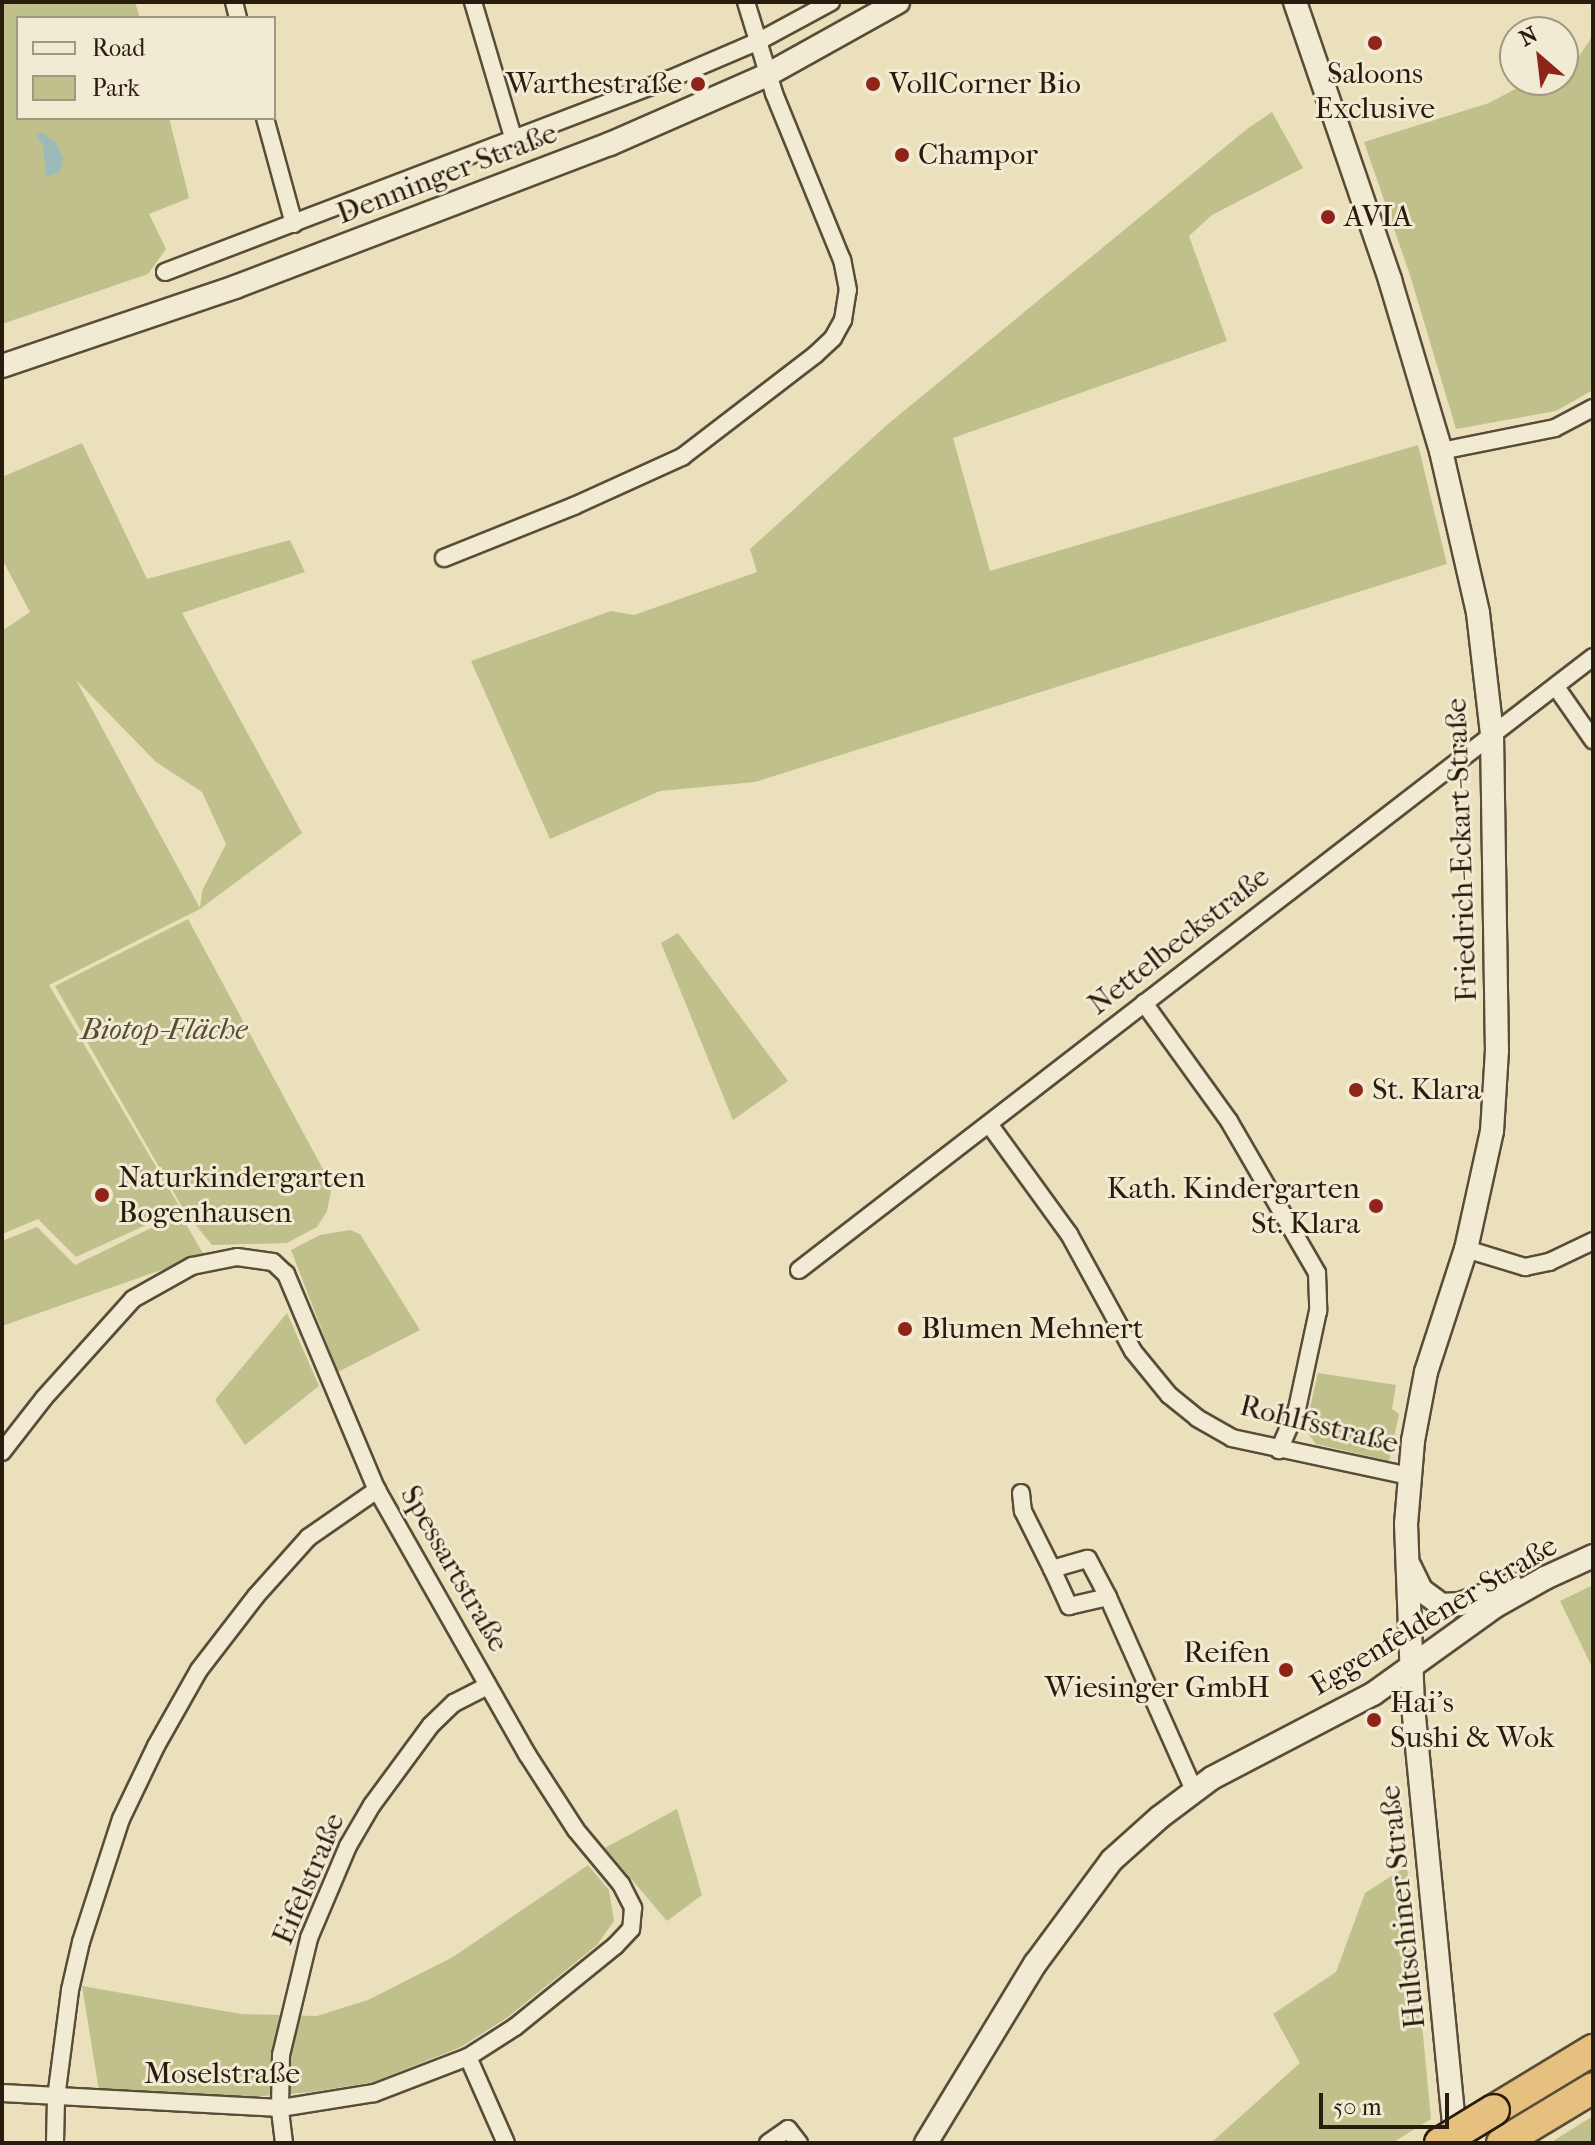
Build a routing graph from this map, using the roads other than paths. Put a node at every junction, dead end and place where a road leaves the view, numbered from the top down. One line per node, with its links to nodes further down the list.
1 (473, 2): 9 (street)
2 (746, 2): 6 (street)
3 (831, 2): 6 (street, Denninger Straße)
4 (898, 2): 7 (main road, Denninger Straße)
5 (1295, 2): 14 (main road, Friedrich-Eckart-Straße)
6 (759, 41): 7 (street); 9 (street, Denninger Straße)
7 (767, 75): 12 (main road, Denninger Straße); 15 (street)
8 (266, 120): 10 (street)
9 (513, 137): 10 (street, Denninger Straße)
10 (294, 224): 11 (street, Denninger Straße)
11 (165, 272)
12 (2, 366)
13 (1593, 408): 14 (street)
14 (1441, 451): 18 (main road, Friedrich-Eckart-Straße)
15 (444, 558)
16 (1593, 657): 17 (street, Nettelbeckstraße)
17 (1556, 687): 18 (street, Nettelbeckstraße); 19 (street)
18 (1492, 734): 20 (street, Nettelbeckstraße); 23 (main road, Friedrich-Eckart-Straße)
19 (1593, 740)
20 (1144, 1003): 21 (street, Nettelbeckstraße); 25 (street)
21 (989, 1124): 24 (street, Nettelbeckstraße); 25 (street, Rohlfsstraße)
22 (1593, 1241): 23 (street)
23 (1466, 1249): 27 (main road, Friedrich-Eckart-Straße)
24 (799, 1270)
25 (1279, 1450): 27 (street, Rohlfsstraße)
26 (2, 1452): 28 (street, Spessartstraße)
27 (1409, 1476): 31 (main road, Friedrich-Eckart-Straße)
28 (377, 1490): 36 (street, Spessartstraße); 43 (street)
29 (1021, 1493): 32 (street)
30 (1593, 1556): 33 (main road, Eggenfeldener Straße)
31 (1406, 1558): 33 (main road); 35 (main road, Friedrich-Eckart-Straße)
32 (1052, 1569): 34 (street); 34 (street)
33 (1558, 1571): 35 (main road, Eggenfeldener Straße)
34 (1108, 1597): 37 (street)
35 (1411, 1666): 37 (main road, Eggenfeldener Straße); 52 (main road, Hultschiner Straße)
36 (488, 1686): 38 (street, Spessartstraße); 44 (street, Eifelstraße)
37 (1194, 1790): 50 (main road, Eggenfeldener Straße)
38 (621, 1884): 40 (street, Moselstraße)
39 (1593, 2050): 51 (highway, bridge)
40 (468, 2057): 44 (street, Moselstraße); 47 (street)
41 (1593, 2088): 53 (highway)
42 (2, 2093): 43 (street, Moselstraße)
43 (56, 2098): 44 (street, Moselstraße); 45 (street)
44 (280, 2108): 46 (street, Eifelstraße)
45 (55, 2143)
46 (284, 2143)
47 (506, 2143)
48 (768, 2143): 49 (street)
49 (799, 2143)
50 (926, 2143)
51 (1440, 2143)
52 (1456, 2143)
53 (1502, 2143)

